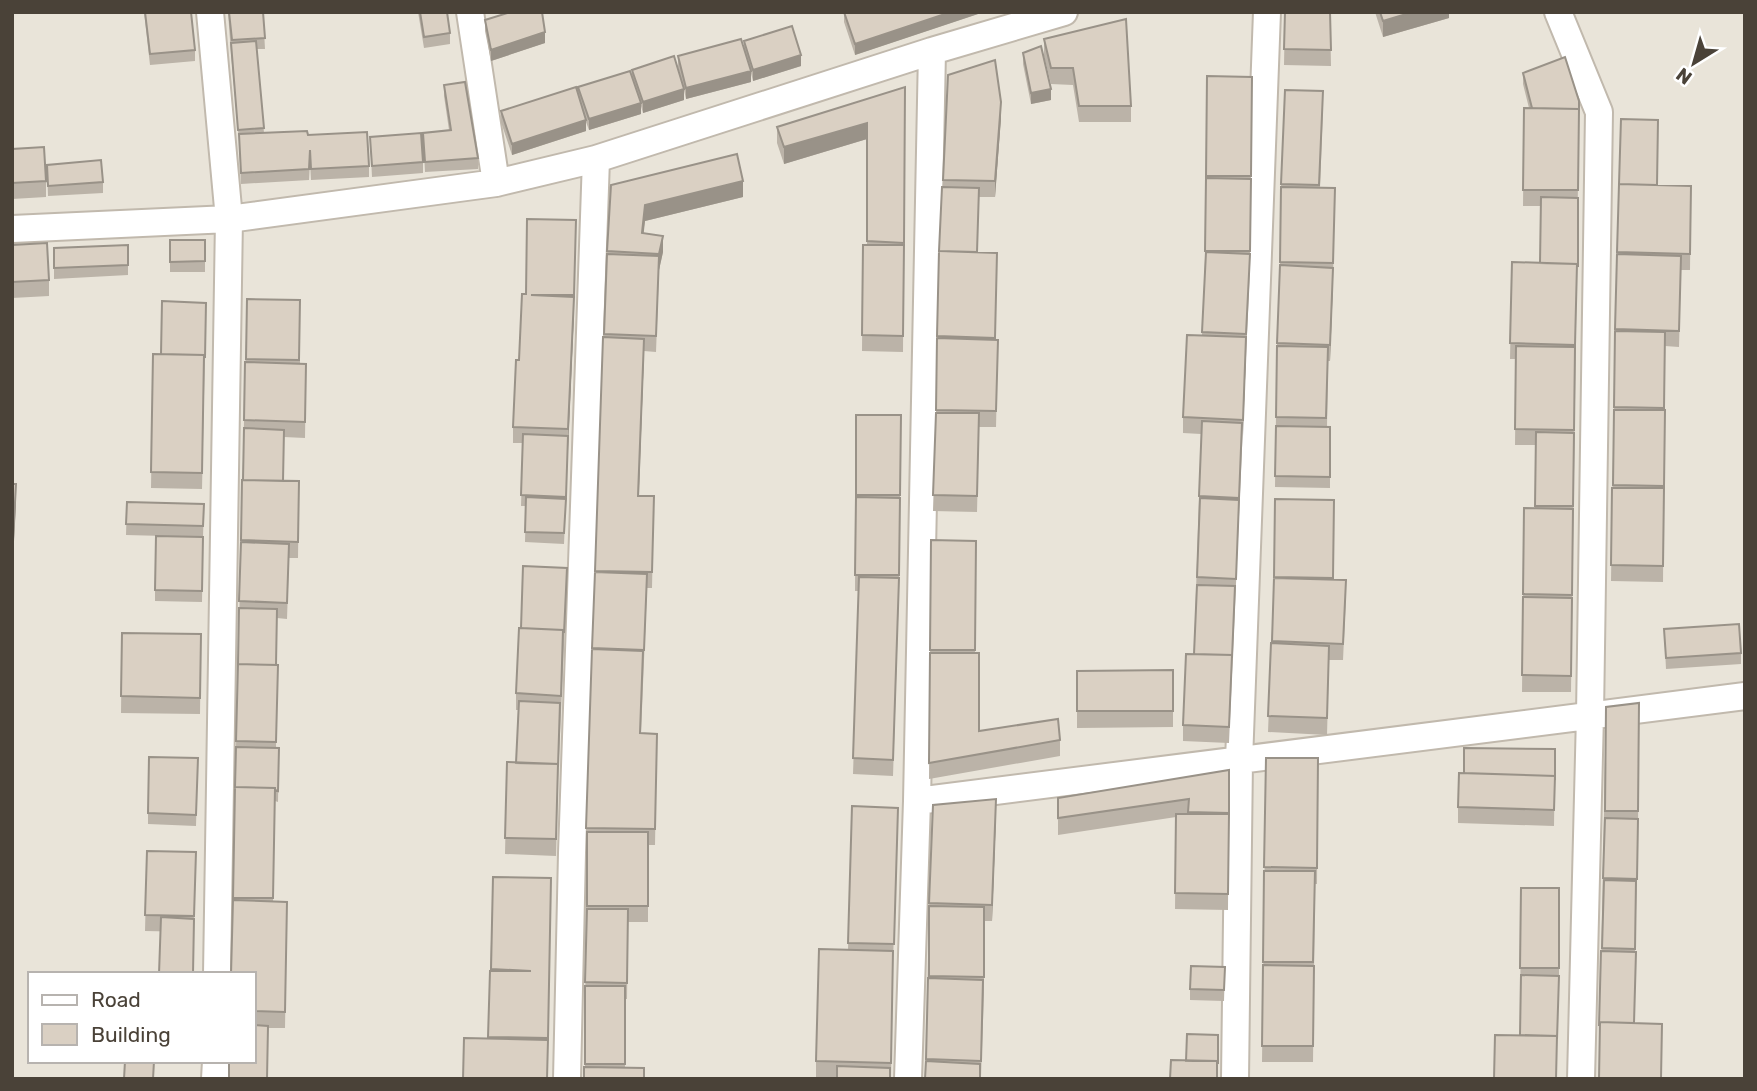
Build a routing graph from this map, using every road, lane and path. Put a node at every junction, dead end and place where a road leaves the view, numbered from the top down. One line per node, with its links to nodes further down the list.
1 (211, 12): 9 (street)
2 (470, 12): 8 (street)
3 (1063, 12): 6 (street)
4 (1267, 12): 13 (street)
5 (1558, 12): 12 (street)
6 (932, 51): 7 (street); 14 (street)
7 (596, 159): 8 (street); 16 (street)
8 (496, 183): 9 (street)
9 (229, 219): 10 (street); 15 (street)
10 (12, 229)
11 (1745, 696): 12 (street)
12 (1590, 715): 13 (street); 19 (street)
13 (1239, 761): 14 (street); 18 (street)
14 (917, 801): 17 (street)
15 (217, 972)
16 (567, 1079)
17 (908, 1079)
18 (1235, 1079)
19 (1581, 1079)

